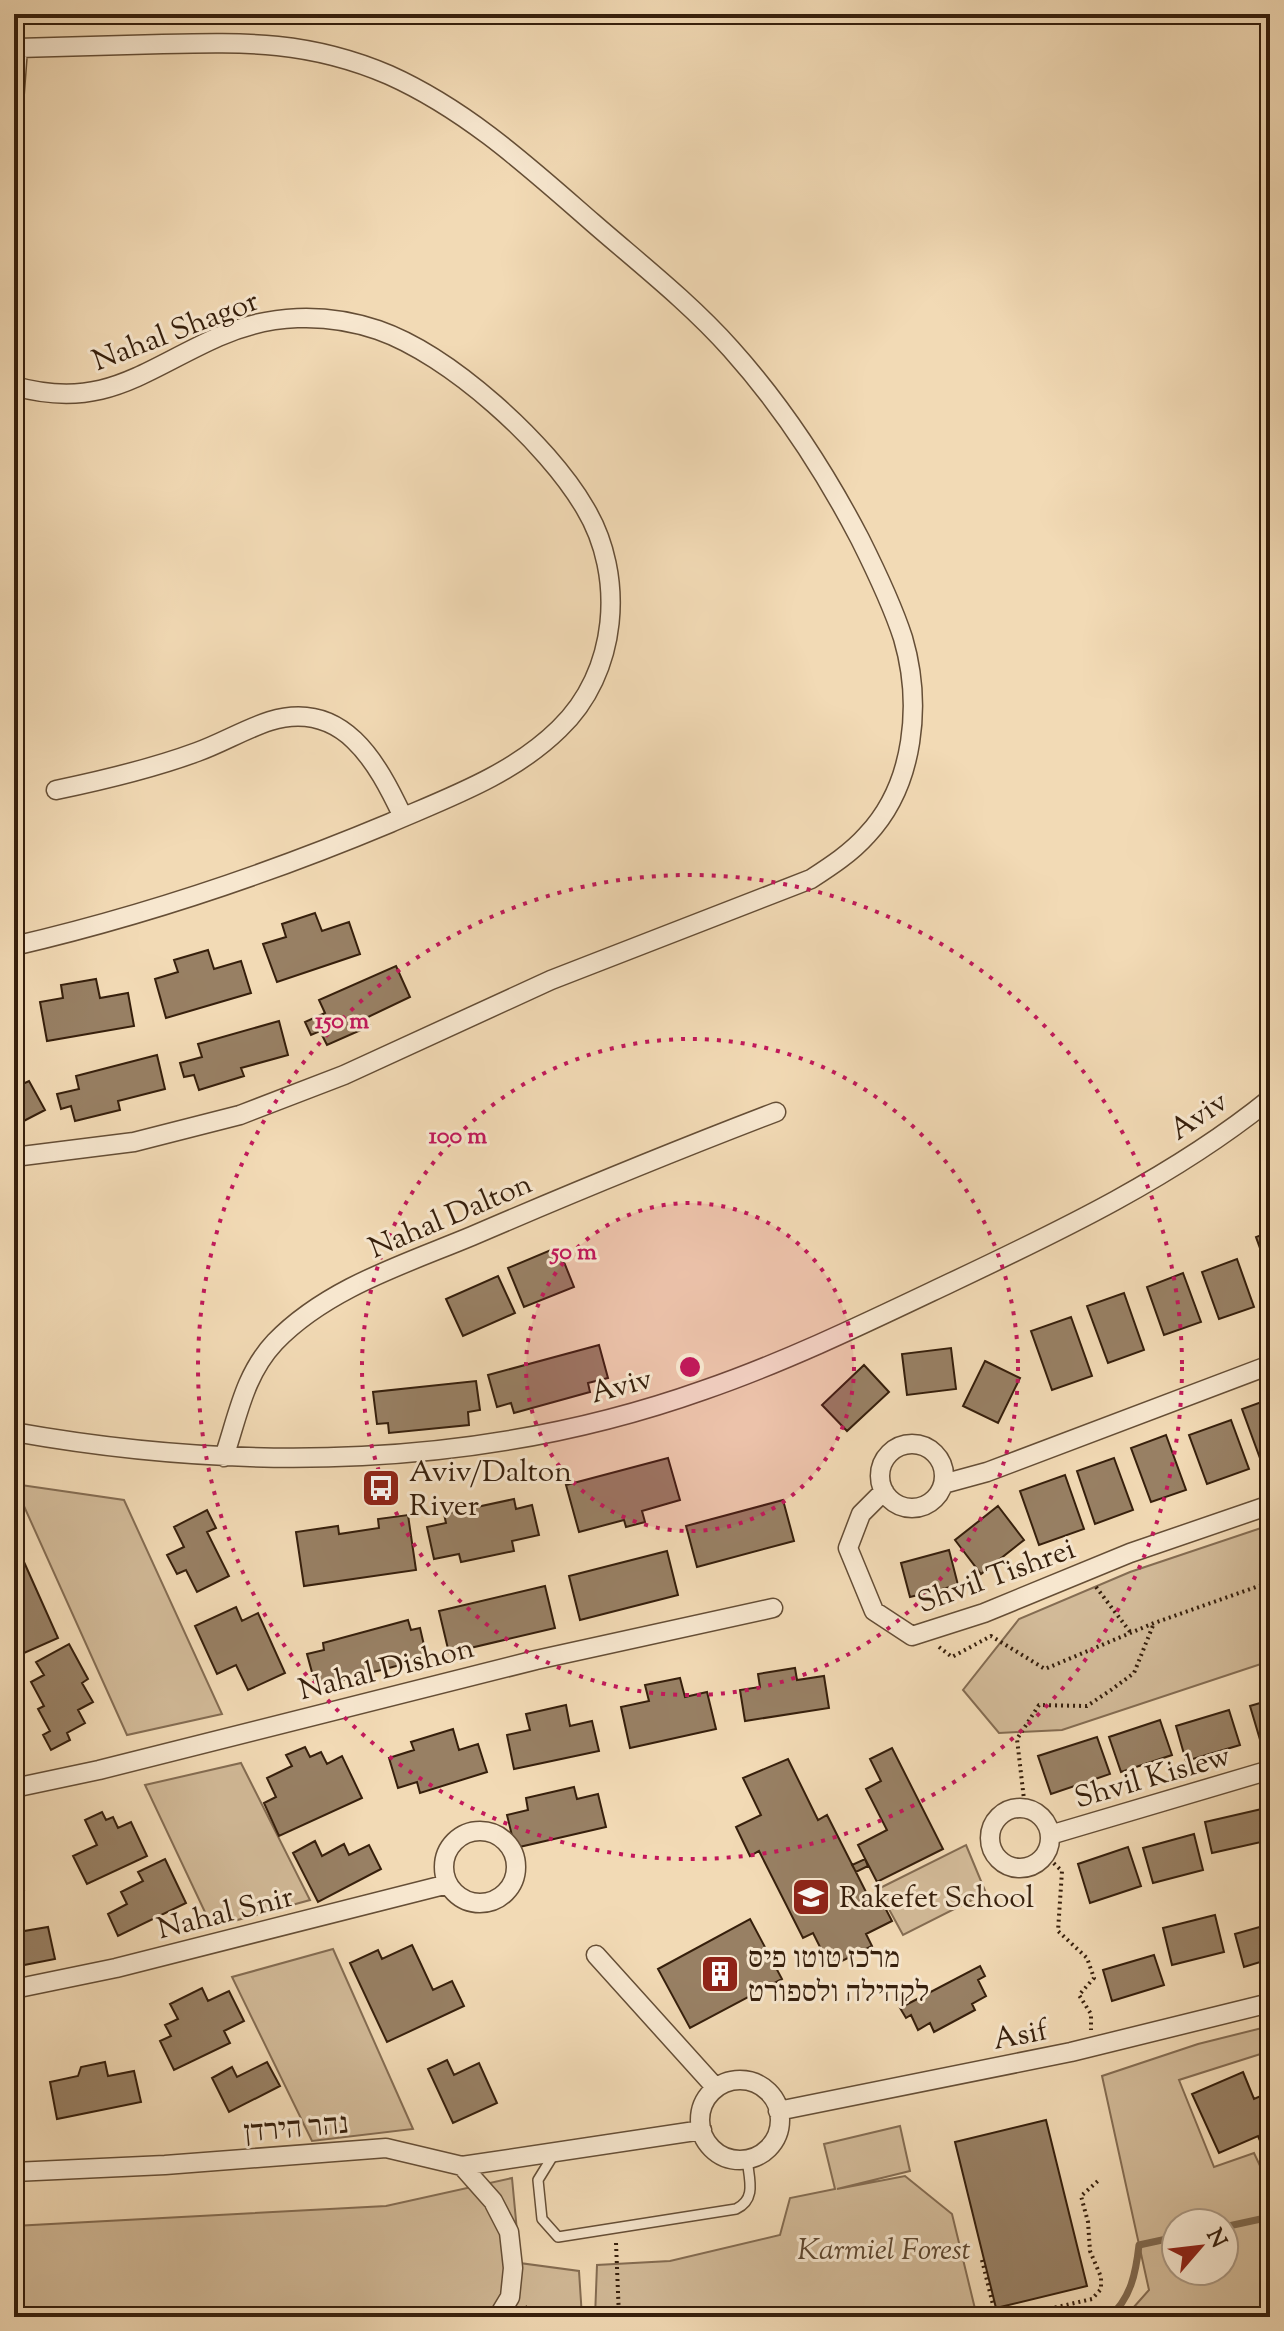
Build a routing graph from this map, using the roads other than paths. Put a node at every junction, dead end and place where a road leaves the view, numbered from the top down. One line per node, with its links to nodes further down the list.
1 (14, 101): 8 (street)
2 (14, 386): 4 (street, Nahal Shagor)
3 (56, 790): 4 (street)
4 (403, 817): 5 (street, Nahal Shagor)
5 (14, 946)
6 (1270, 1099): 11 (street, Aviv)
7 (776, 1112): 11 (street, Nahal Dalton)
8 (14, 1157)
9 (1270, 1365): 12 (street)
10 (14, 1432): 11 (street, Aviv)
11 (224, 1457)
12 (943, 1484): 13 (street); 13 (street)
13 (884, 1491): 14 (street, Shvil Tishrei)
14 (1270, 1505)
15 (773, 1608): 17 (street, Nahal Dishon)
16 (1270, 1770): 18 (street, Shvil Kislew)
17 (14, 1788)
18 (1050, 1835): 18 (street)
19 (448, 1884): 19 (street); 21 (street, Nahal Snir)
20 (596, 1955): 23 (street)
21 (14, 1989)
22 (1270, 2003): 24 (street, Asif)
23 (716, 2088): 24 (street); 25 (street)
24 (778, 2111): 27 (street)
25 (702, 2130): 26 (street); 27 (street)
26 (554, 2154): 27 (lane); 28 (street)
27 (747, 2159)
28 (462, 2166): 29 (street, נהר הירדן); 30 (street)
29 (14, 2172)
30 (498, 2317)

